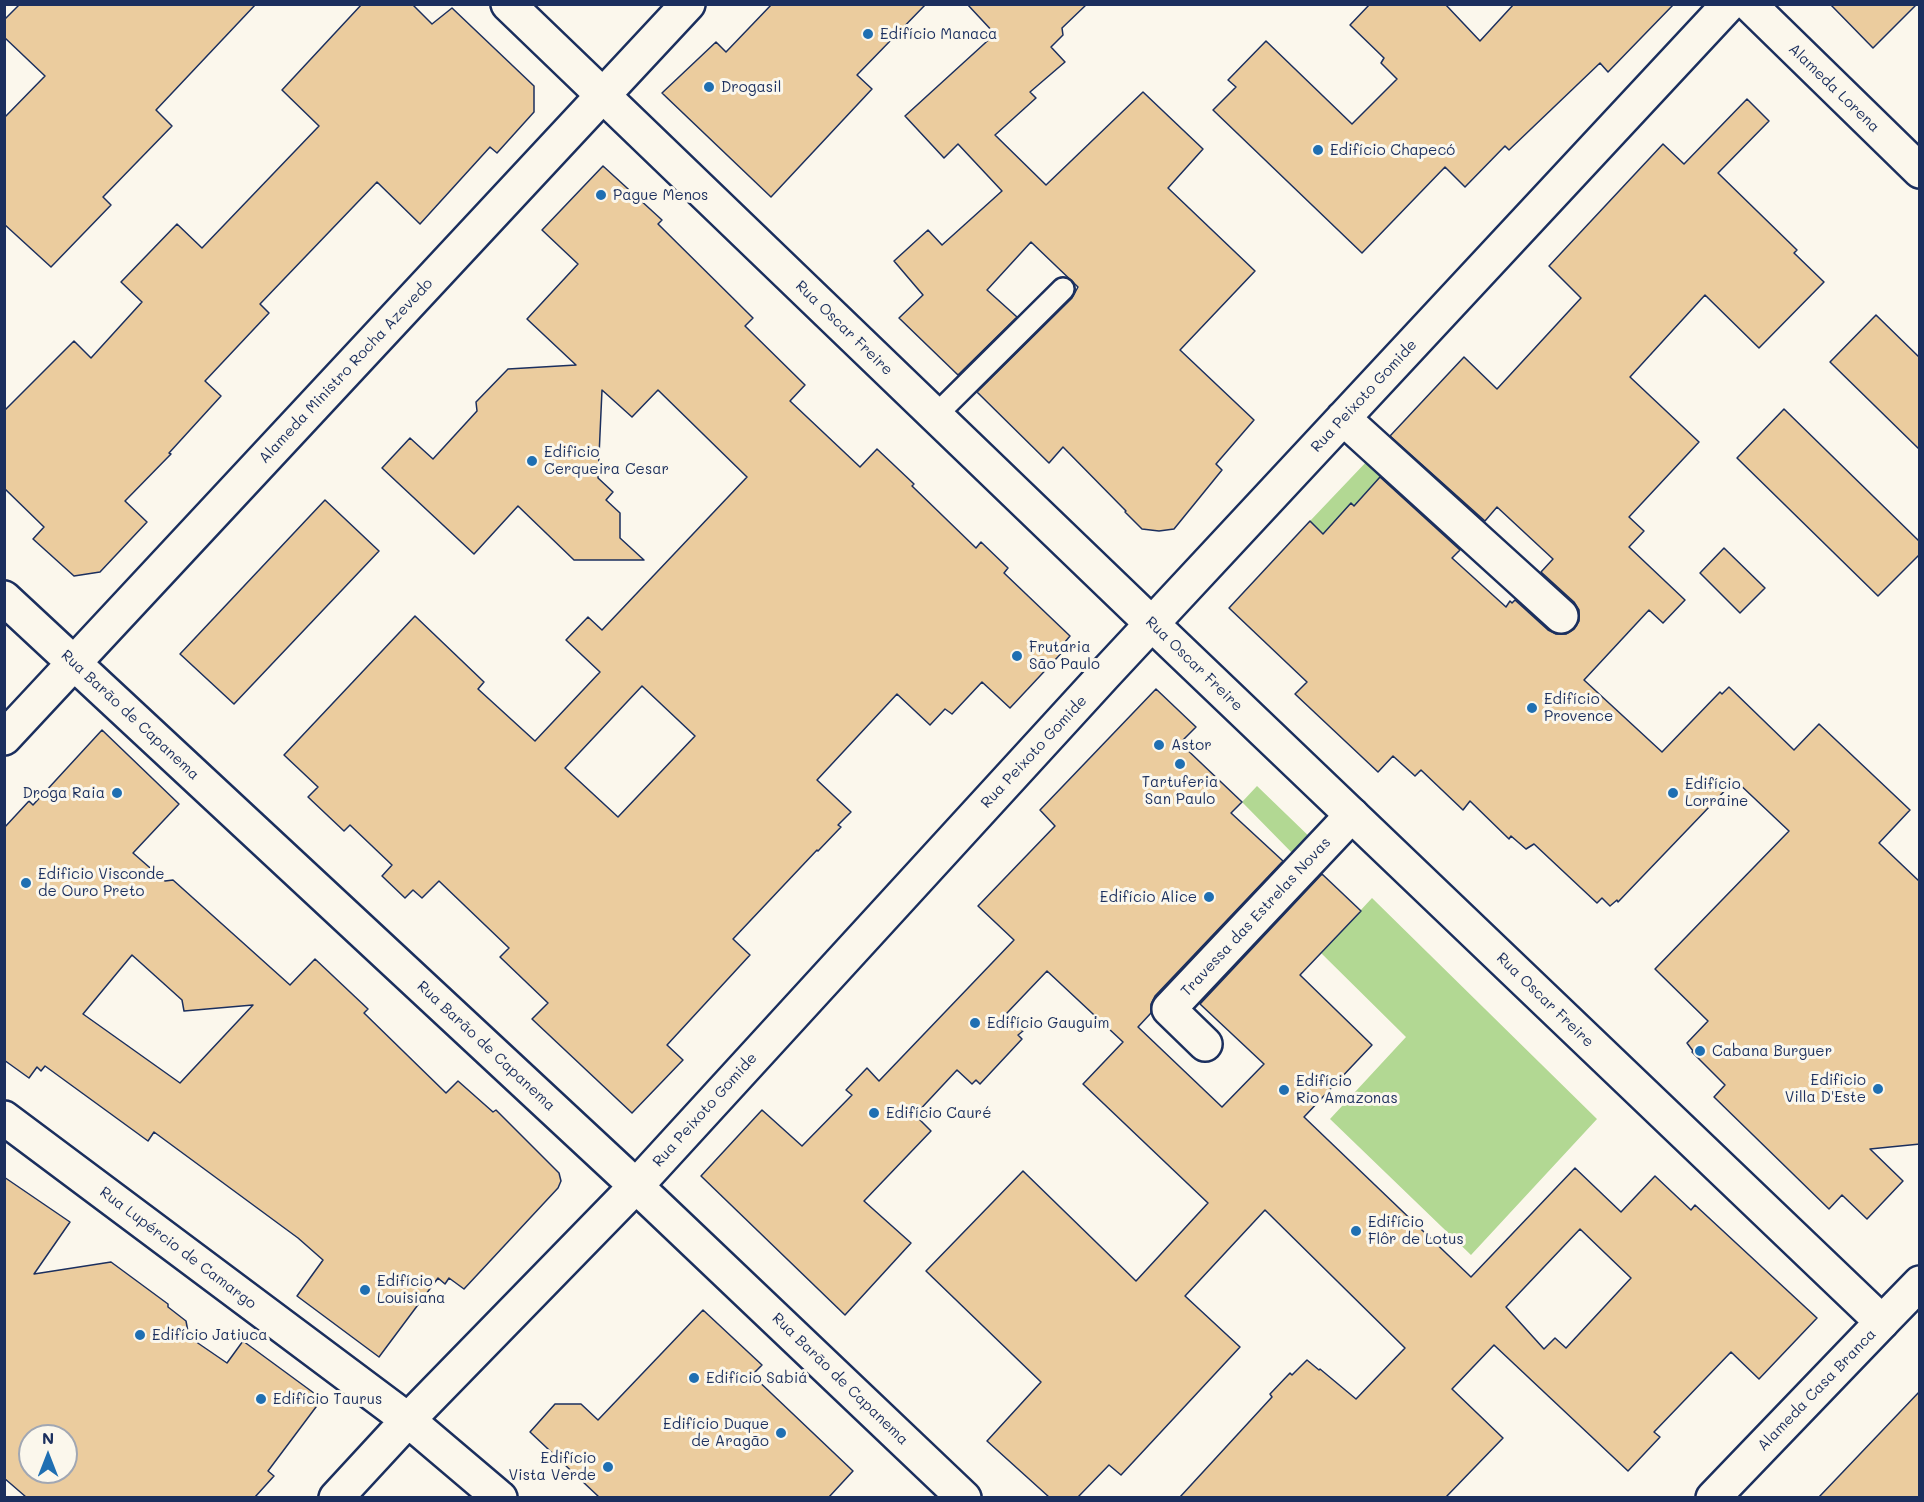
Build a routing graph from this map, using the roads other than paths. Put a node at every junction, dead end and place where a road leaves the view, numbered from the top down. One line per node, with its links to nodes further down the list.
1 (508, 4): 5 (street, Rua Oscar Freire)
2 (688, 4): 5 (street, Alameda Ministro Rocha Azevedo)
3 (1730, 4): 9 (street, Rua Peixoto Gomide)
4 (1749, 4): 6 (street, Alameda Lorena)
5 (603, 95): 8 (street, Rua Oscar Freire); 13 (street, Alameda Ministro Rocha Azevedo)
6 (1920, 171)
7 (1063, 289): 8 (lane)
8 (935, 416): 12 (street, Rua Oscar Freire)
9 (1343, 418): 11 (street); 12 (street, Rua Peixoto Gomide)
10 (4, 598): 13 (street, Rua Barão de Capanema)
11 (1561, 616)
12 (1152, 624): 15 (street, Rua Oscar Freire); 18 (street, Rua Peixoto Gomide)
13 (74, 663): 14 (street, Alameda Ministro Rocha Azevedo); 18 (street, Rua Barão de Capanema)
14 (4, 738)
15 (1352, 815): 16 (street, Travessa das Estrelas Novas); 20 (street, Rua Oscar Freire)
16 (1204, 1044)
17 (4, 1118): 21 (street, Rua Lupércio de Camargo)
18 (636, 1186): 21 (street, Rua Peixoto Gomide); 25 (street, Rua Barão de Capanema)
19 (1920, 1283): 20 (street, Alameda Casa Branca)
20 (1882, 1322): 22 (street, Alameda Casa Branca)
21 (408, 1420): 23 (street, Rua Peixoto Gomide); 24 (street, Rua Lupércio de Camargo)
22 (1717, 1496)
23 (336, 1497)
24 (500, 1497)
25 (964, 1497)

